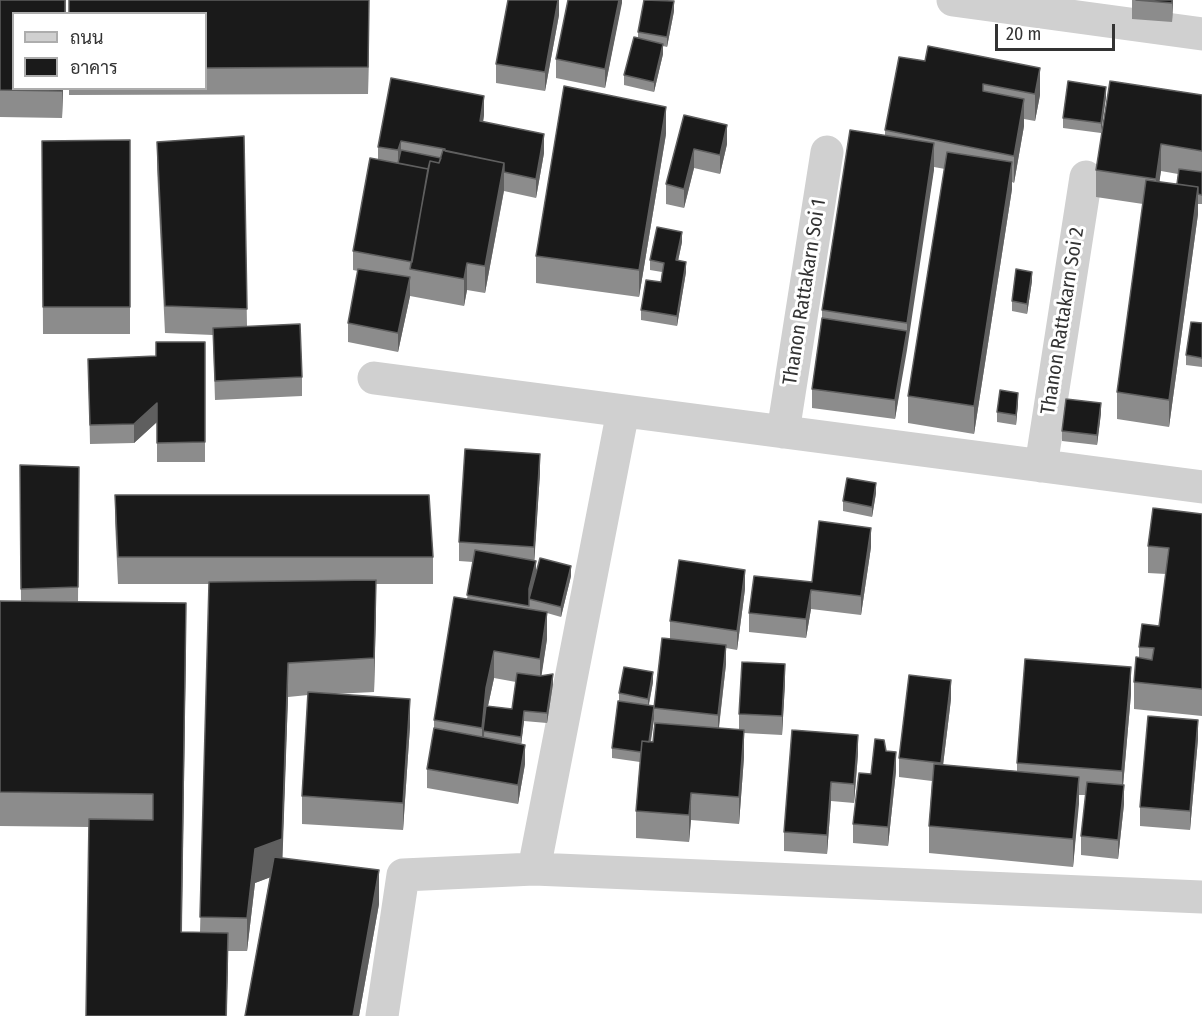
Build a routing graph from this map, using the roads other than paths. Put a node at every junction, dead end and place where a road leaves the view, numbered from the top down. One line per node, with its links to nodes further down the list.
1 (953, 0): 2 (street)
2 (1114, 11): 3 (street)
3 (1202, 34)
4 (827, 152): 8 (street, Thanon Rattakarn Soi 1)
5 (1086, 177): 9 (street, Thanon Rattakarn Soi 2)
6 (374, 378): 7 (street)
7 (623, 411): 8 (street); 11 (street)
8 (783, 432): 9 (street)
9 (1041, 466): 10 (street)
10 (1202, 487)
11 (534, 869): 12 (street); 13 (street)
12 (1202, 897)
13 (382, 1016)

